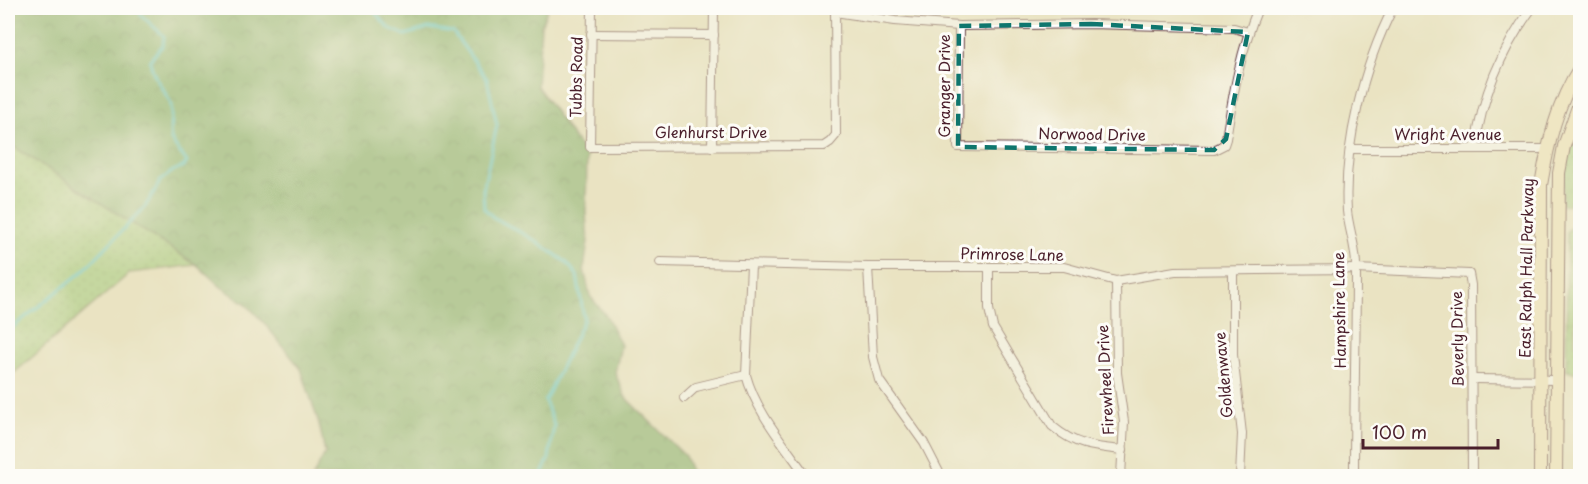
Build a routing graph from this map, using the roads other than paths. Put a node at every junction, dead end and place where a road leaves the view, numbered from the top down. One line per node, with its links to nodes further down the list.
1 (592, 8): 9 (street, Tubbs Road)
2 (714, 8): 10 (street)
3 (1258, 8): 8 (street)
4 (1393, 8): 18 (street, Hampshire Lane)
5 (1532, 8): 16 (street)
6 (835, 10): 7 (street); 14 (street, Glenhurst Drive)
7 (959, 26): 8 (street); 15 (street, Granger Drive)
8 (1248, 32): 15 (street, Norwood Drive)
9 (591, 34): 10 (street); 13 (street, Tubbs Road)
10 (714, 35): 14 (street)
11 (1581, 67): 17 (main road, East Ralph Hall Parkway)
12 (1581, 101): 30 (main road, East Ralph Hall Parkway)
13 (590, 147): 14 (street, Glenhurst Drive)
14 (712, 147)
15 (958, 147)
16 (1475, 148): 17 (street, Wright Avenue); 18 (street, Wright Avenue)
17 (1547, 148): 29 (main road, East Ralph Hall Parkway)
18 (1350, 149): 23 (street, Hampshire Lane)
19 (660, 262): 20 (street, Primrose Lane)
20 (751, 265): 21 (street, Primrose Lane); 27 (street)
21 (868, 267): 22 (street, Primrose Lane); 34 (street)
22 (989, 268): 26 (street, Primrose Lane); 32 (street)
23 (1356, 269): 24 (street, Primrose Lane); 25 (street, Primrose Lane); 37 (street, Hampshire Lane)
24 (1233, 271): 26 (street, Primrose Lane); 36 (street, Goldenwave)
25 (1469, 274): 28 (street, Beverly Drive)
26 (1116, 281): 32 (street, Firewheel Drive)
27 (746, 375): 31 (street); 33 (street)
28 (1473, 380): 29 (street); 38 (street, Beverly Drive)
29 (1540, 380): 30 (street); 39 (main road, East Ralph Hall Parkway)
30 (1557, 380): 40 (main road, East Ralph Hall Parkway)
31 (684, 398)
32 (1123, 450): 35 (street, Firewheel Drive)
33 (806, 477)
34 (941, 477)
35 (1121, 477)
36 (1240, 477)
37 (1354, 477)
38 (1472, 477)
39 (1540, 477)
40 (1556, 477)

